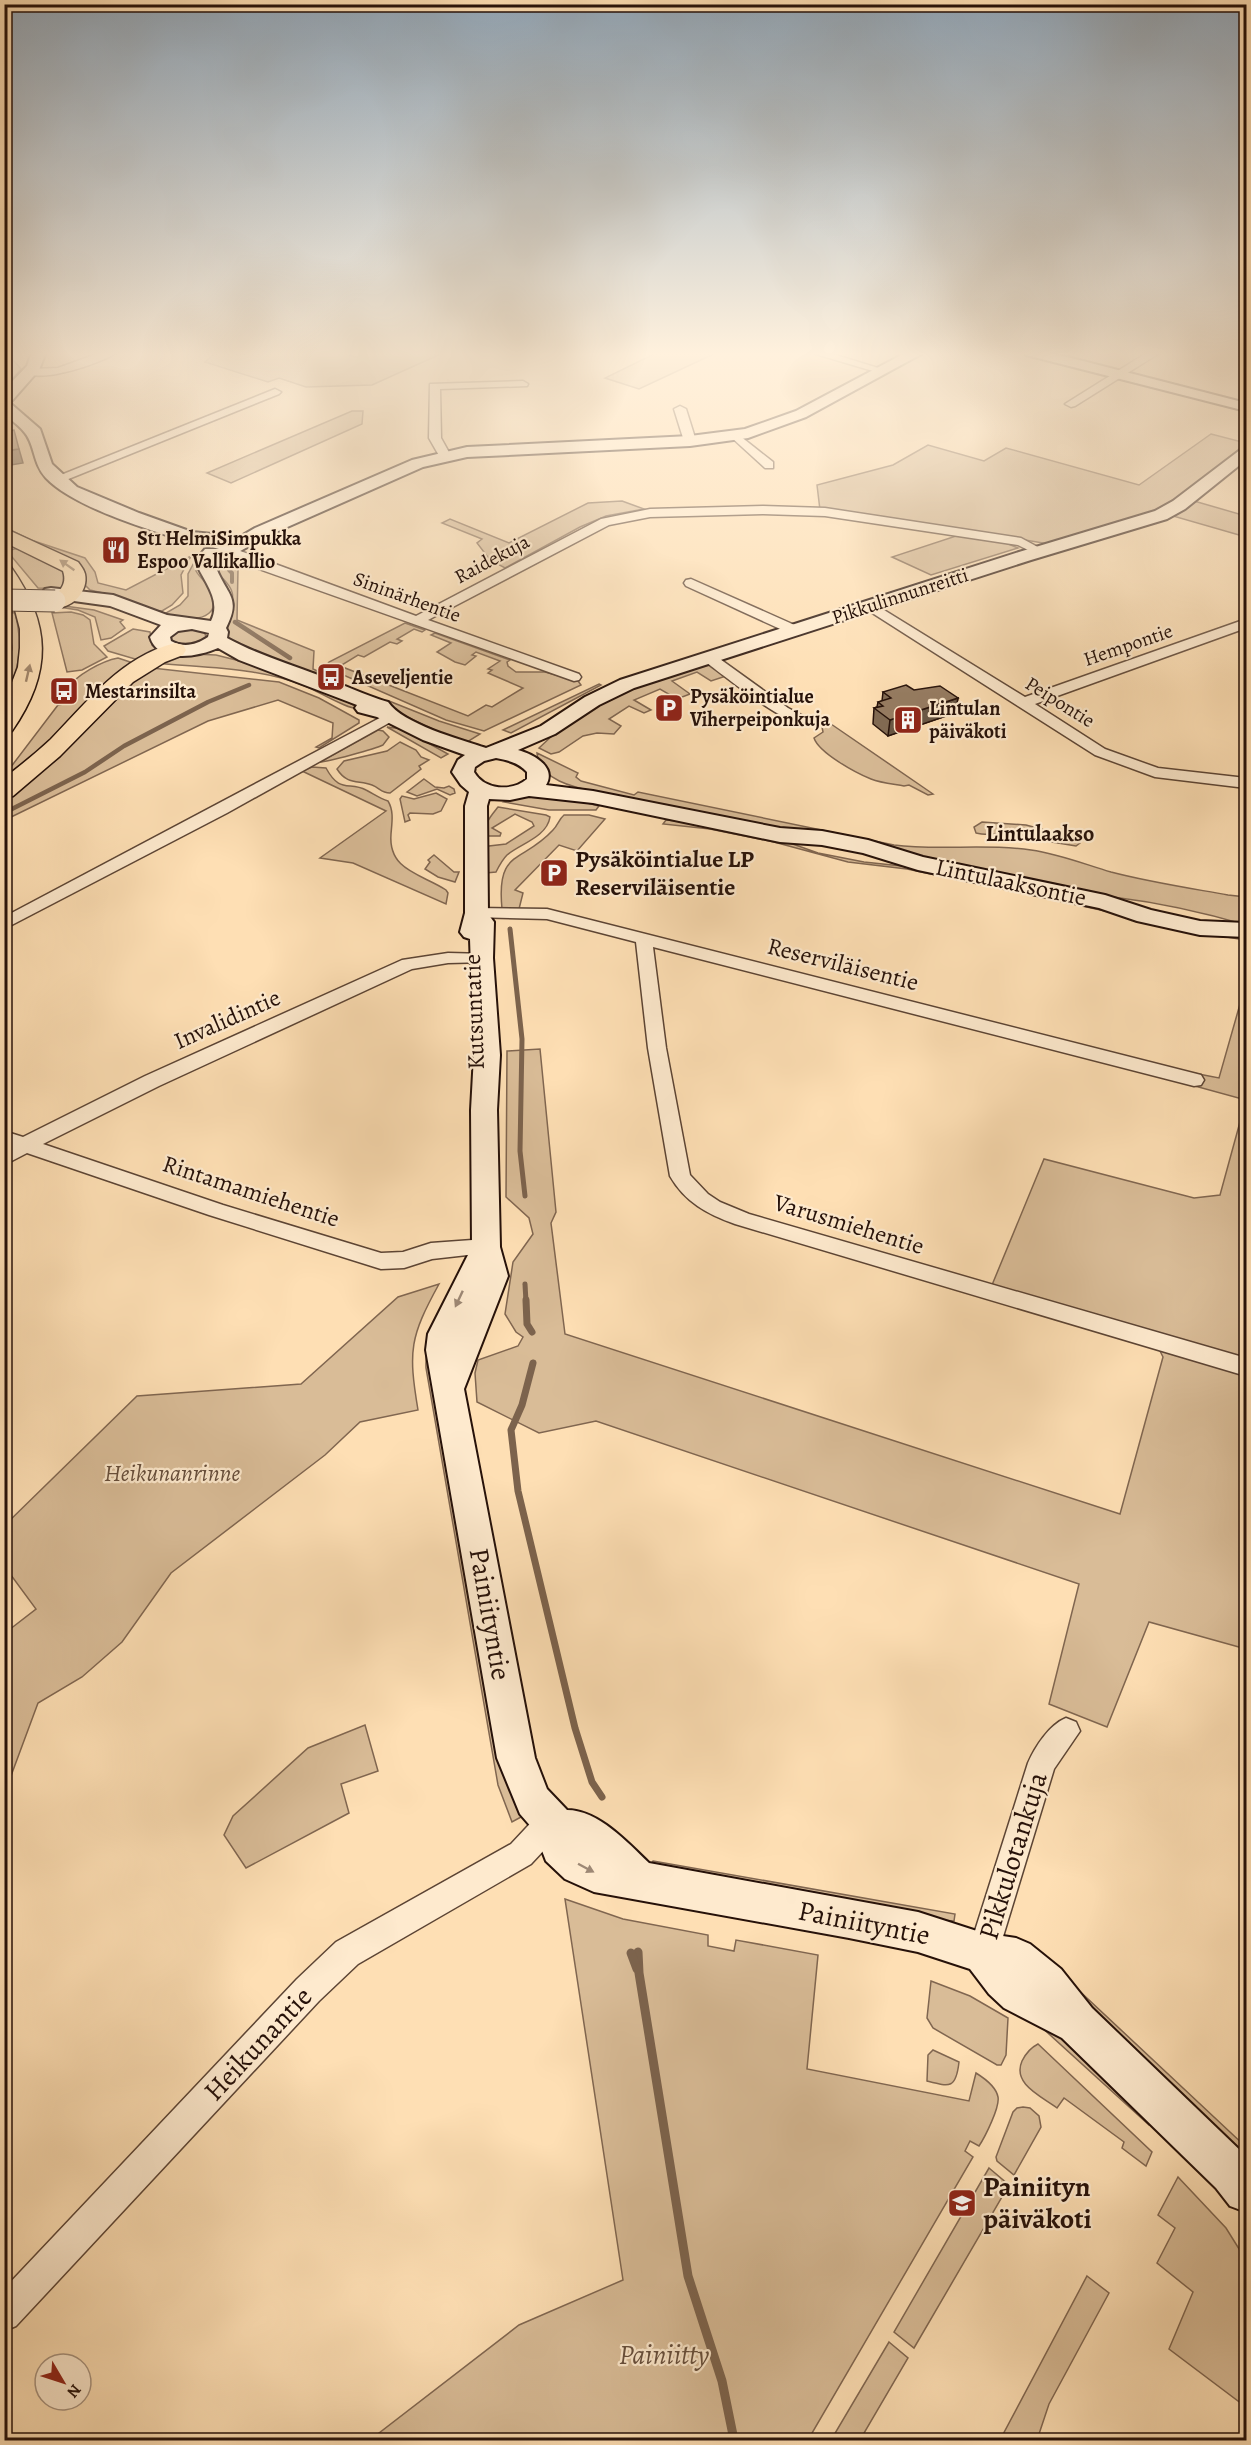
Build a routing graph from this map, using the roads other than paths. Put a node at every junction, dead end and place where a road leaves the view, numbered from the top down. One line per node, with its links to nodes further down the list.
1 (46, 466): 5 (street)
2 (89, 466): 5 (street)
3 (413, 466): 8 (street)
4 (1229, 466): 7 (street, Pikkulinnunreitti)
5 (57, 479): 8 (street)
6 (4, 534): 12 (highway, one-way to 6)
7 (1040, 552): 15 (street, Pikkulinnunreitti); 16 (street, Raidekuja)
8 (219, 553): 14 (street); 16 (street, Sininärhentie)
9 (4, 571): 27 (highway, one-way to 9)
10 (691, 583): 20 (street)
11 (4, 592): 12 (street)
12 (59, 598): 13 (street, bridge); 19 (street)
13 (4, 600)
14 (223, 606): 17 (street); 21 (street)
15 (871, 606): 20 (street, Pikkulinnunreitti); 24 (street, Peipontie)
16 (416, 621): 23 (street, Sininärhentie)
17 (191, 623): 19 (street); 21 (street)
18 (1246, 623): 24 (street, Hempontie)
19 (155, 627): 21 (street); 33 (highway)
20 (794, 630): 22 (street, Pikkulinnunreitti)
21 (211, 639): 25 (street)
22 (708, 657): 26 (street); 28 (street, Pikkulinnunreitti)
23 (574, 677)
24 (1023, 703): 31 (street, Peipontie)
25 (387, 714): 29 (street); 36 (street)
26 (804, 722)
27 (4, 726)
28 (548, 730): 29 (street, Pikkulinnunreitti); 30 (street, Pikkulinnunreitti)
29 (481, 757): 30 (street); 32 (street)
30 (525, 779): 32 (street); 34 (street); 37 (street, Lintulaaksontie)
31 (1246, 783)
32 (481, 789): 34 (street, Kutsuntatie)
33 (4, 791)
34 (477, 824): 35 (street, Kutsuntatie)
35 (477, 914): 38 (street, Reserviläisentie); 39 (street, Kutsuntatie)
36 (4, 924)
37 (1246, 930)
38 (646, 939): 40 (street, Reserviläisentie); 44 (street, Varusmiehentie)
39 (476, 958): 41 (street, Invalidintie); 43 (street, Kutsuntatie)
40 (1194, 1080)
41 (15, 1141): 42 (street, Invalidintie); 43 (street, Rintamamiehentie)
42 (4, 1158)
43 (486, 1247): 46 (street, Painiityntie)
44 (1246, 1367)
45 (1066, 1731): 47 (street, Pikkulotankuja)
46 (554, 1826): 47 (street, Painiityntie); 49 (street, Heikunantie)
47 (983, 1953): 48 (street)
48 (1246, 2190)
49 (4, 2314)

